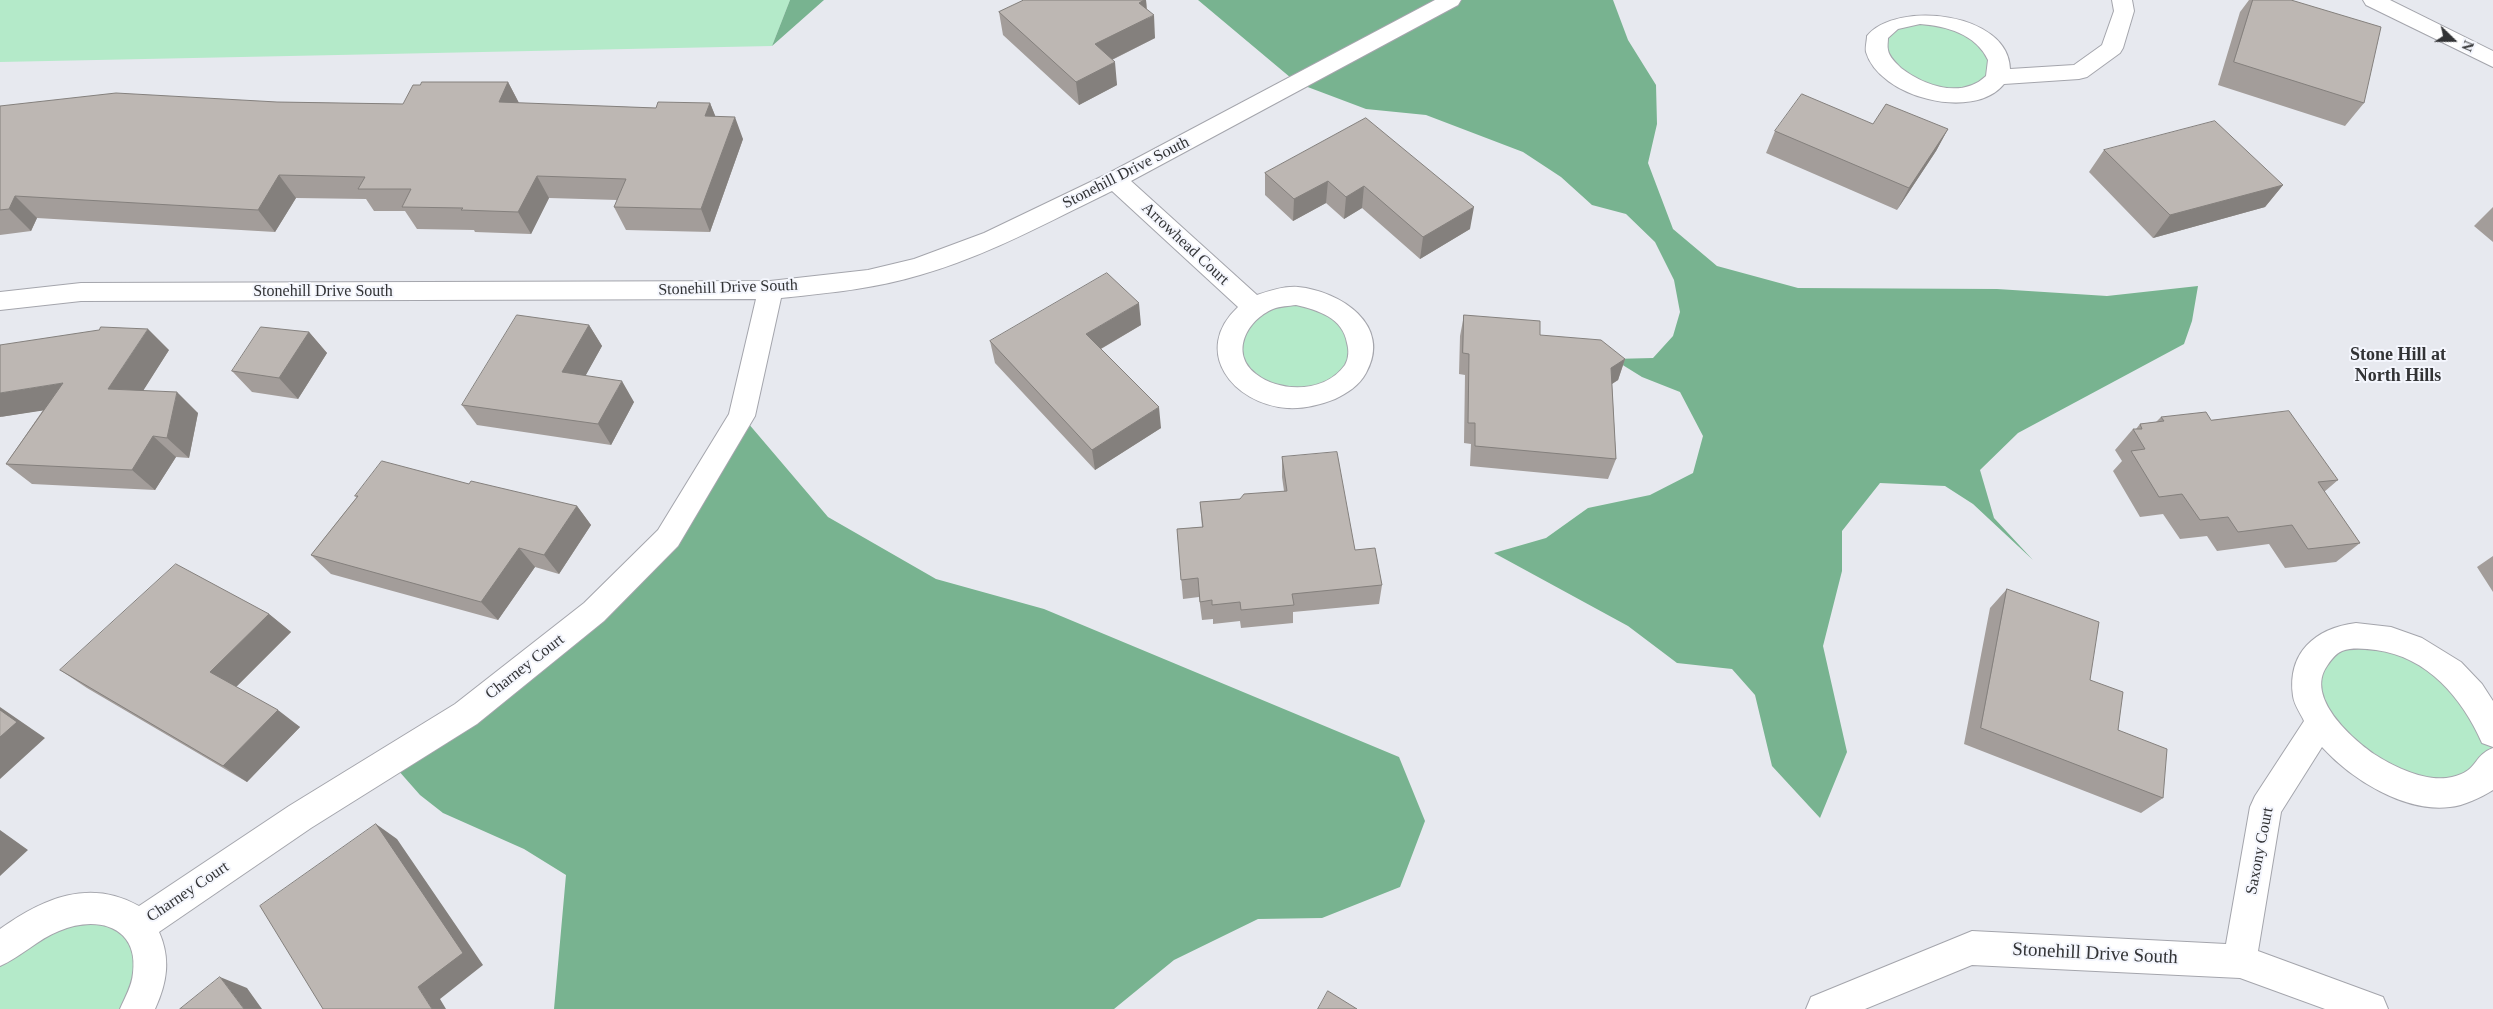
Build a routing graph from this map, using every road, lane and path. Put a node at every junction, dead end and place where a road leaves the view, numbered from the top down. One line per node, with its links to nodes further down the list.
1 (1451, 0): 6 (street, Stonehill Drive South)
2 (2122, 0): 5 (street)
3 (2374, 0): 4 (street)
4 (2493, 60)
5 (1997, 77): 5 (street)
6 (1115, 180): 7 (street, Stonehill Drive South); 9 (street, Arrowhead Court)
7 (770, 290): 8 (street, Stonehill Drive South); 13 (street, Charney Court)
8 (0, 301)
9 (1254, 307): 9 (street)
10 (2320, 724): 11 (street); 12 (street); 15 (street, Saxony Court)
11 (2493, 733)
12 (2493, 762)
13 (139, 926): 14 (street, Charney Court); 16 (street, Charney Court)
14 (0, 950)
15 (2240, 961): 17 (street, Stonehill Drive South); 18 (street, Stonehill Drive South)
16 (137, 1009)
17 (1823, 1009)
18 (2371, 1009)

